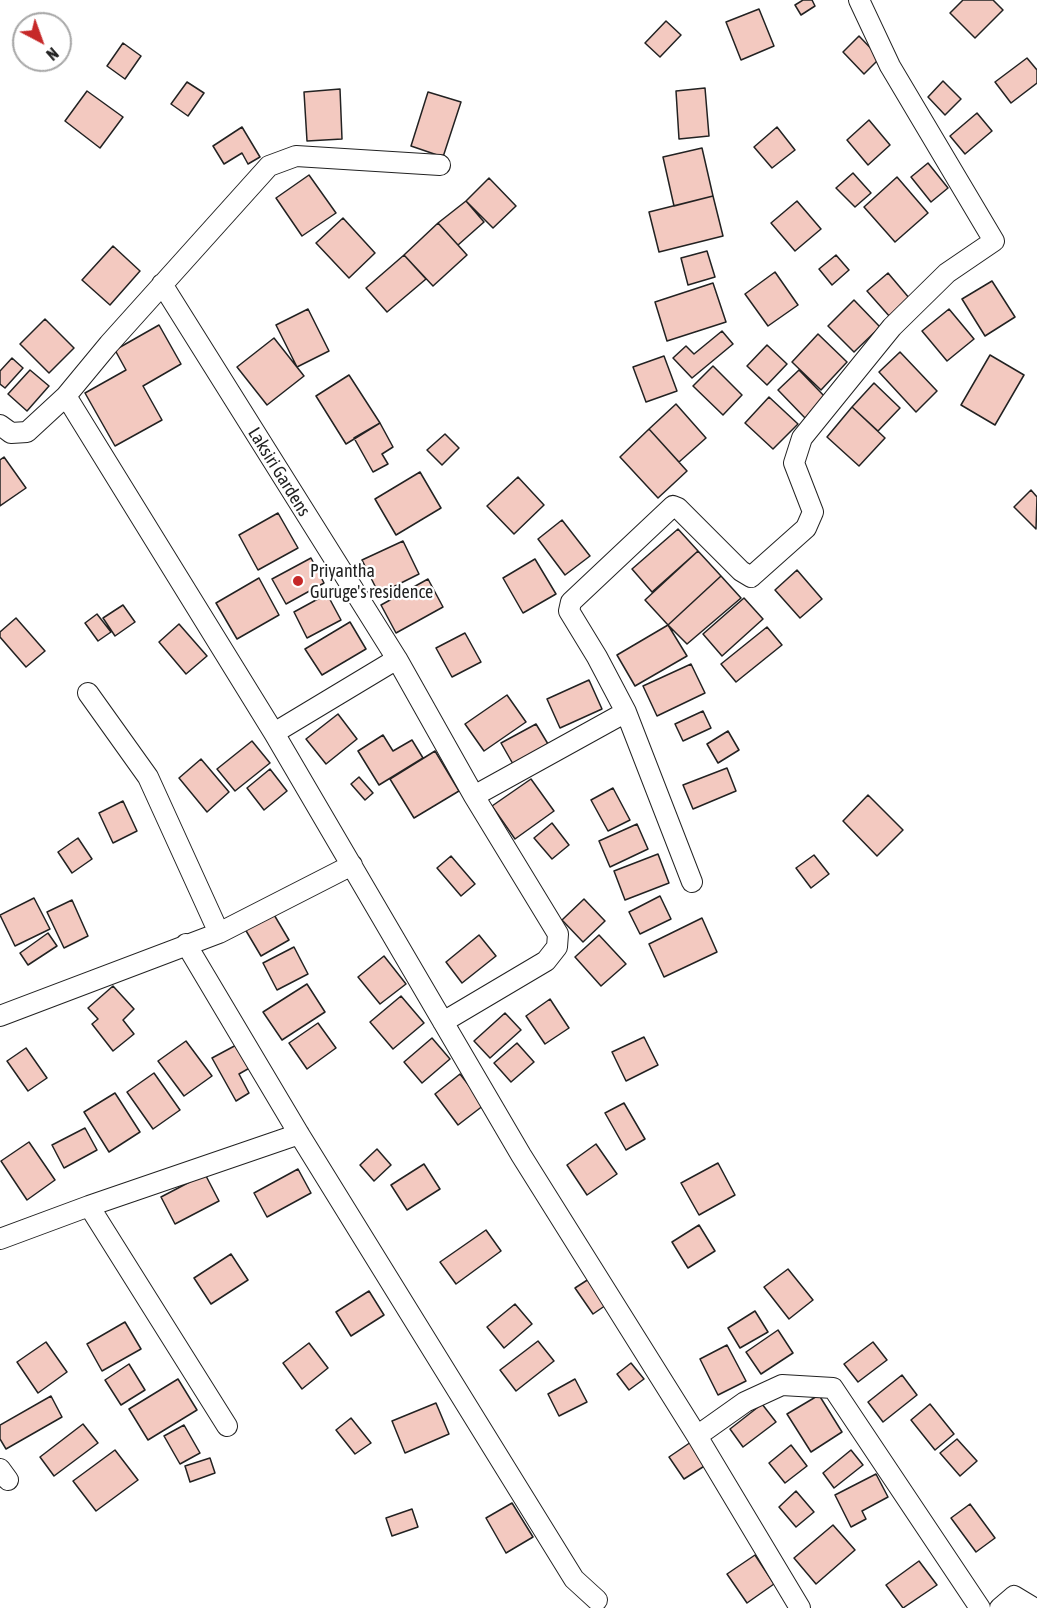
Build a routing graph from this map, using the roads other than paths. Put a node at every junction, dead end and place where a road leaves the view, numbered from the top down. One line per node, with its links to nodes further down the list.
1 (859, 0): 8 (street)
2 (440, 165): 3 (street)
3 (162, 284): 4 (street); 6 (street, Laksiri Gardens)
4 (66, 396): 5 (street); 9 (street)
5 (0, 425)
6 (397, 659): 9 (street); 10 (street, Laksiri Gardens)
7 (88, 693): 13 (street)
8 (626, 712): 10 (street); 12 (street)
9 (274, 733): 11 (street)
10 (474, 796): 16 (street, Laksiri Gardens)
11 (352, 865): 13 (street); 16 (street)
12 (692, 882)
13 (219, 933): 14 (street)
14 (186, 944): 15 (street); 17 (street)
15 (0, 1016)
16 (443, 1022): 21 (street)
17 (299, 1134): 18 (street); 22 (street)
18 (89, 1206): 19 (street); 20 (street)
19 (0, 1239)
20 (227, 1426)
21 (697, 1436): 23 (street); 24 (street)
22 (597, 1600)
23 (801, 1608)
24 (980, 1608)
25 (1000, 1608): 26 (street)
26 (1034, 1608)

